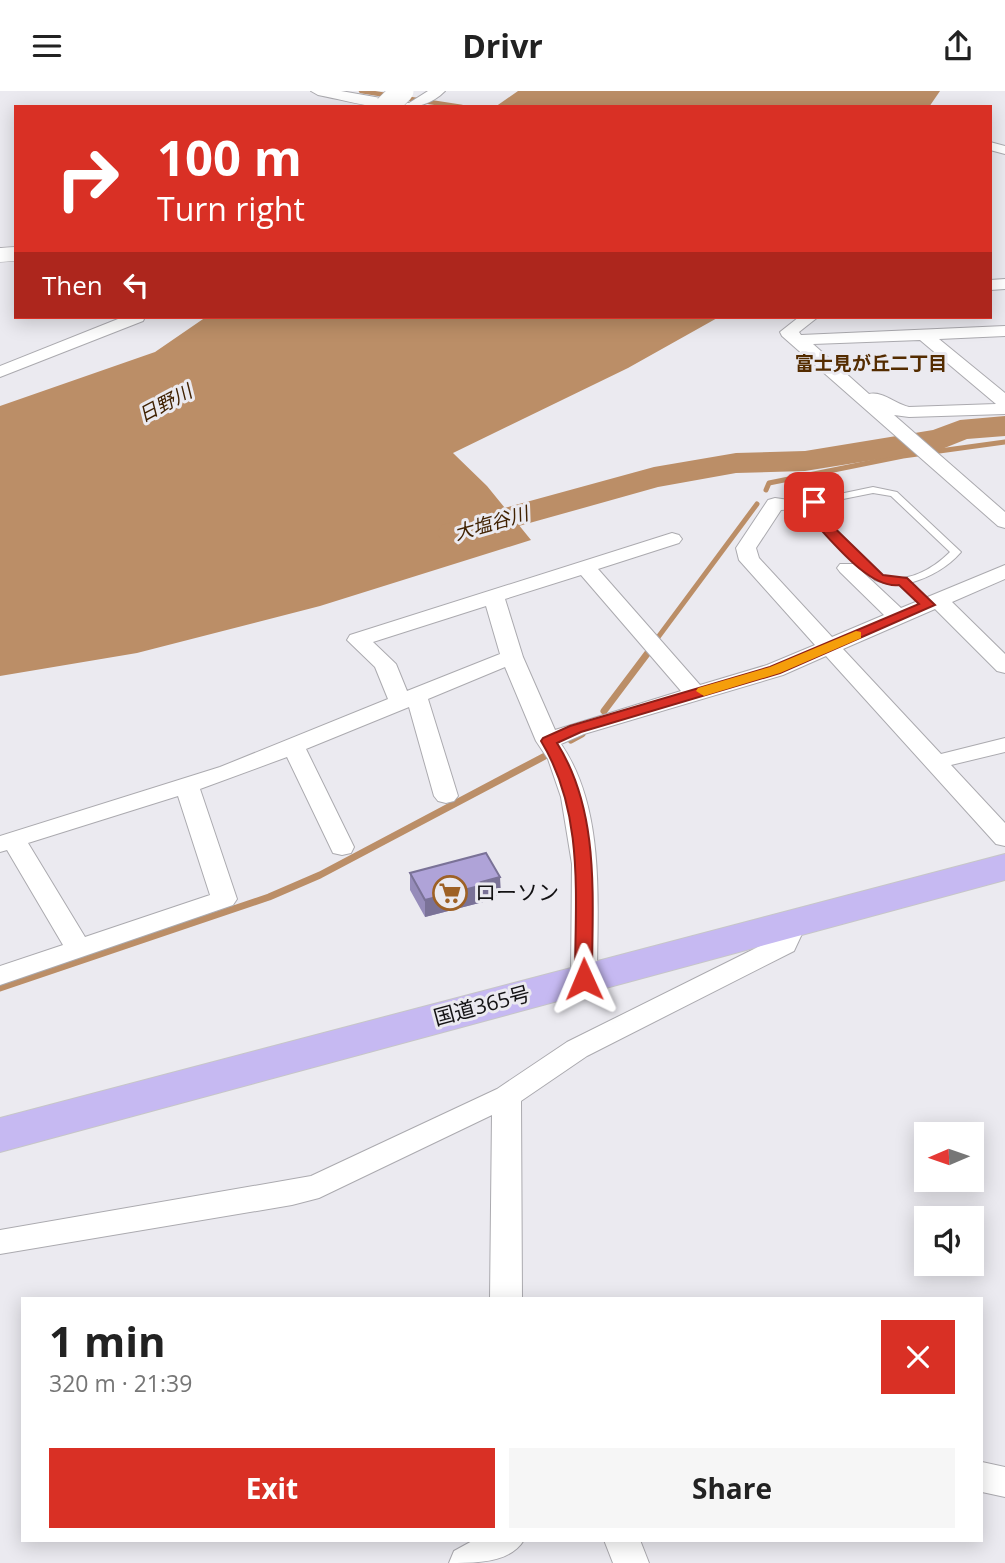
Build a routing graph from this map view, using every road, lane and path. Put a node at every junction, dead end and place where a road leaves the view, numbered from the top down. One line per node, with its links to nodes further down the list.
1 (318, 91): 5 (street)
2 (402, 91): 4 (main road, bridge)
3 (438, 91): 6 (street)
4 (388, 105)
5 (399, 105)
6 (414, 105)
7 (132, 319): 12 (street)
8 (807, 319): 11 (street)
9 (1005, 331): 10 (street)
10 (923, 334): 11 (street); 14 (street)
11 (799, 340): 13 (street)
12 (0, 372)
13 (847, 383): 15 (street); 17 (street)
14 (1005, 401)
15 (1005, 408)
16 (789, 505): 26 (street)
17 (1005, 522)
18 (672, 539): 19 (street)
19 (586, 568): 23 (street); 29 (street)
20 (846, 568): 25 (street)
21 (1005, 571): 24 (street)
22 (902, 581): 22 (lane); 24 (lane)
23 (494, 597): 27 (street); 30 (street)
24 (933, 603): 25 (street); 28 (street)
25 (898, 617): 26 (street)
26 (829, 647): 29 (street); 34 (street)
27 (512, 657): 30 (street); 31 (street)
28 (1005, 666)
29 (696, 694): 31 (street)
30 (406, 699): 33 (street); 36 (street)
31 (548, 741): 44 (street)
32 (1005, 745): 34 (street)
33 (290, 746): 35 (street); 39 (street)
34 (937, 762): 37 (street)
35 (187, 786): 38 (street); 42 (street)
36 (446, 796)
37 (1005, 838)
38 (7, 842): 42 (street)
39 (342, 847)
40 (1005, 867): 41 (highway, 国道365号)
41 (794, 923): 44 (highway, 国道365号); 45 (street)
42 (79, 949): 43 (street)
43 (0, 976)
44 (584, 979): 46 (highway, 国道365号)
45 (507, 1096): 47 (street); 48 (street)
46 (0, 1135)
47 (0, 1242)
48 (506, 1297)
49 (983, 1477): 50 (street)
50 (1005, 1482)
51 (503, 1542): 53 (street)
52 (623, 1542): 54 (street)
53 (467, 1563)
54 (631, 1563)

